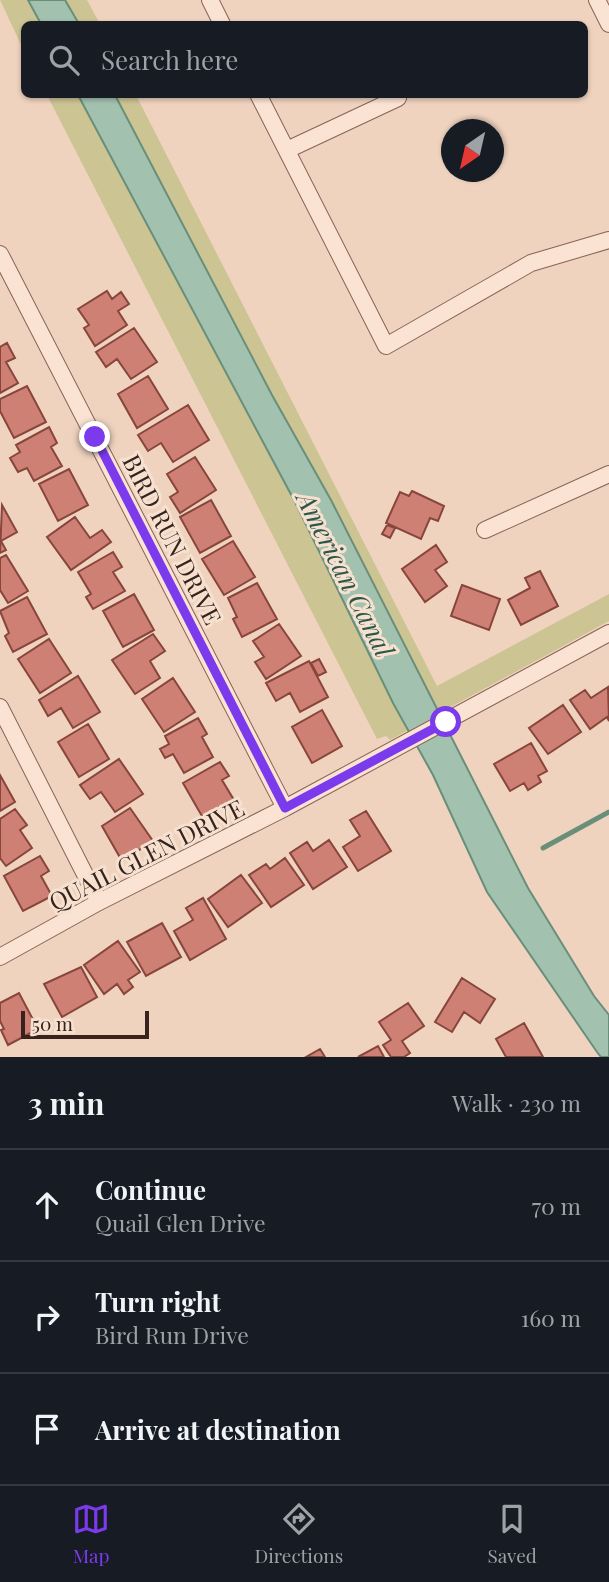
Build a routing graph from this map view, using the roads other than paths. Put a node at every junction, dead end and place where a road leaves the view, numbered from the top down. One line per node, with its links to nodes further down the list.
1 (209, 0): 3 (street)
2 (597, 0): 4 (street)
3 (220, 21)
4 (609, 24)
5 (260, 98): 7 (street)
6 (398, 98): 7 (street)
7 (287, 150): 8 (street)
8 (609, 240)
9 (0, 254): 14 (street, BIRD RUN DRIVE)
10 (609, 474): 11 (street)
11 (485, 530)
12 (609, 633): 14 (street, QUAIL GLEN DRIVE)
13 (0, 707): 15 (street)
14 (285, 808): 15 (street, QUAIL GLEN DRIVE)
15 (99, 902): 16 (street, QUAIL GLEN DRIVE)
16 (0, 957)

